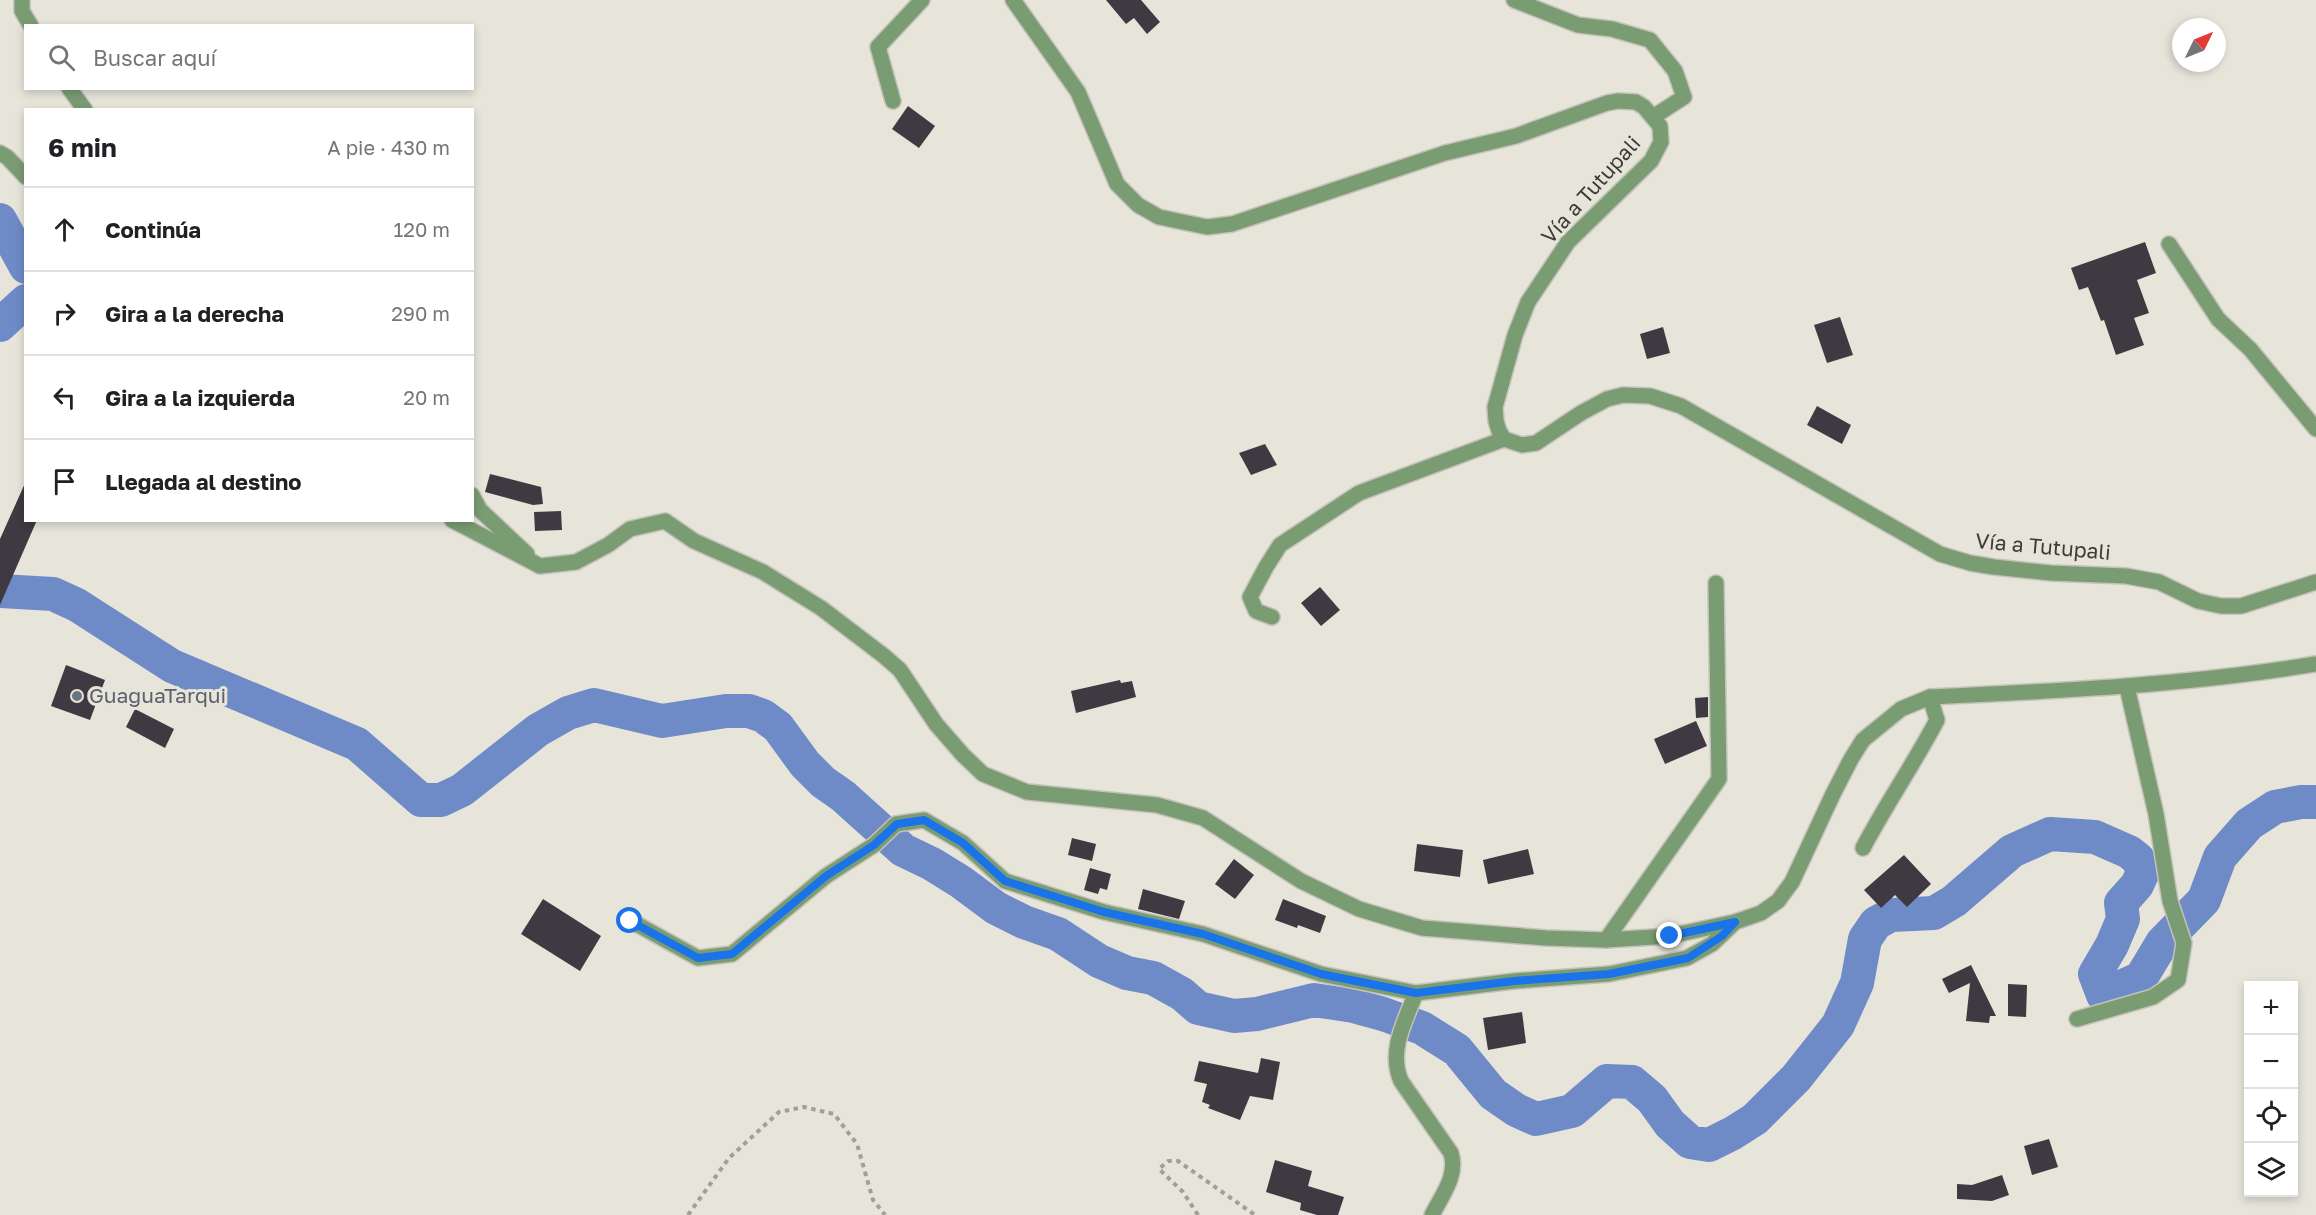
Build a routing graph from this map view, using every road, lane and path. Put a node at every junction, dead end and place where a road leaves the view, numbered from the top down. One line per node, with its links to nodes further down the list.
1 (22, 0): 5 (street)
2 (921, 0): 7 (street)
3 (1013, 0): 9 (street, Vía a Tutupali)
4 (1514, 0): 9 (street)
5 (30, 24)
6 (70, 90): 8 (street)
7 (893, 101)
8 (84, 108)
9 (1653, 117): 14 (street, Vía a Tutupali)
10 (0, 153): 11 (street)
11 (24, 175)
12 (2169, 244): 13 (street)
13 (2316, 429)
14 (1504, 439): 18 (street, Vía a Tutupali); 20 (street)
15 (474, 499): 17 (street)
16 (456, 522): 17 (street)
17 (540, 566): 27 (street)
18 (2316, 582)
19 (1716, 583): 27 (street)
20 (1272, 617)
21 (2316, 664): 22 (street)
22 (2127, 687): 23 (street); 29 (street)
23 (1930, 697): 24 (street); 26 (street)
24 (1863, 848)
25 (630, 921): 28 (street)
26 (1735, 922): 27 (street); 28 (street)
27 (1606, 940)
28 (1416, 993): 34 (street)
29 (2077, 1019)
30 (688, 1215): 31 (path)
31 (885, 1215)
32 (1198, 1215): 33 (path)
33 (1255, 1215)
34 (1432, 1215)

